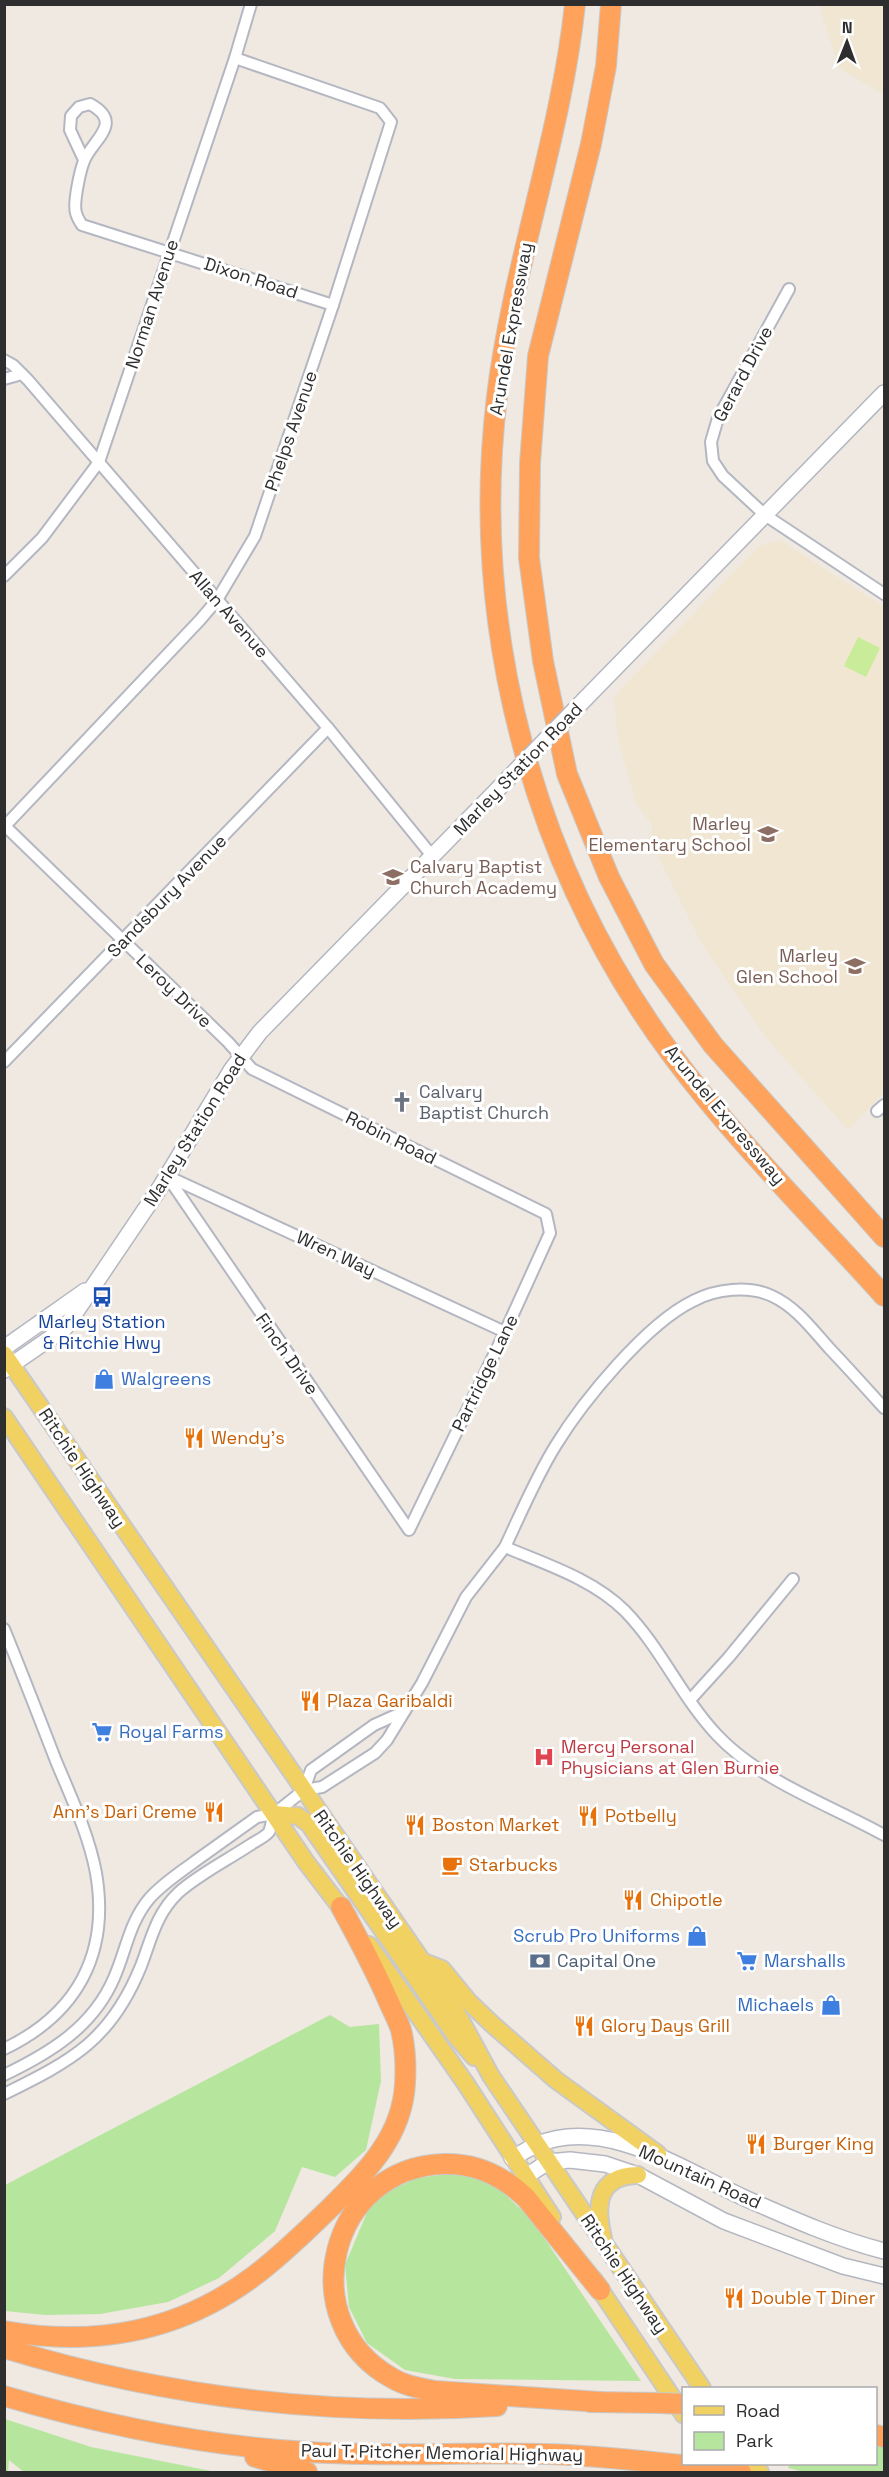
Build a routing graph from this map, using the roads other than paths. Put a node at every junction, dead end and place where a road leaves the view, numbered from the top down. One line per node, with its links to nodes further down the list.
1 (251, 4): 4 (street, Norman Avenue)
2 (575, 4): 28 (highway, Arundel Expressway)
3 (611, 4): 26 (highway, Arundel Expressway)
4 (235, 58): 6 (street, Norman Avenue); 8 (street, Phelps Avenue)
5 (84, 160): 5 (street); 6 (street, Dixon Road)
6 (169, 251): 8 (street, Dixon Road); 13 (street, Norman Avenue)
7 (789, 289): 14 (street, Gerard Drive)
8 (333, 305): 17 (street, Phelps Avenue)
9 (4, 360): 10 (street, Allan Avenue)
10 (22, 374): 11 (street); 13 (street, Allan Avenue)
11 (4, 379)
12 (885, 393): 14 (main road, Marley Station Road)
13 (99, 462): 15 (street, Norman Avenue); 17 (street, Allan Avenue)
14 (765, 514): 16 (street, Gerard Drive); 20 (main road, Marley Station Road, bridge)
15 (4, 576)
16 (885, 594)
17 (217, 600): 18 (street, Allan Avenue); 19 (street, Phelps Avenue)
18 (328, 728): 20 (street, Allan Avenue); 21 (street, Sandsbury Avenue)
19 (5, 826): 21 (street, Leroy Drive)
20 (433, 857): 22 (main road, Marley Station Road)
21 (123, 941): 22 (street, Leroy Drive); 23 (street, Sandsbury Avenue)
22 (241, 1057): 24 (main road, Marley Station Road); 25 (street, Robin Road)
23 (4, 1062)
24 (167, 1176): 27 (main road, Marley Station Road); 29 (street, Wren Way); 34 (street, Finch Drive)
25 (546, 1214): 29 (street, Partridge Lane)
26 (885, 1237)
27 (95, 1284): 30 (main road, Marley Station Road); 31 (main road, Marley Station Road)
28 (885, 1296)
29 (505, 1332): 34 (street, Partridge Lane)
30 (4, 1348)
31 (7, 1363): 40 (main road, Ritchie Highway)
32 (885, 1408): 35 (street)
33 (4, 1417): 41 (main road, Ritchie Highway)
34 (409, 1530)
35 (505, 1547): 38 (street); 39 (street)
36 (793, 1579): 38 (street)
37 (4, 1629): 45 (street)
38 (690, 1700): 42 (street)
39 (404, 1712): 40 (street); 40 (street)
40 (303, 1790): 41 (street); 44 (main road, Ritchie Highway)
41 (274, 1814): 43 (main road, Ritchie Highway); 46 (street); 47 (main road); 48 (street)
42 (885, 1835)
43 (341, 1907): 51 (main road, Ritchie Highway); 59 (highway)
44 (421, 1961): 47 (main road, Ritchie Highway); 50 (main road)
45 (4, 2049)
46 (4, 2075)
47 (491, 2076): 49 (main road, Ritchie Highway)
48 (4, 2094)
49 (537, 2145): 50 (main road, Mountain Road); 51 (main road, Mountain Road); 52 (main road, Ritchie Highway)
50 (658, 2154): 56 (main road, Mountain Road)
51 (512, 2158): 54 (main road, Ritchie Highway)
52 (548, 2162): 53 (main road, Mountain Road); 54 (main road); 55 (main road, Ritchie Highway)
53 (638, 2175): 55 (main road); 57 (main road, Mountain Road)
54 (525, 2177): 58 (main road, Ritchie Highway)
55 (606, 2247): 61 (main road, Ritchie Highway)
56 (885, 2251)
57 (885, 2276)
58 (600, 2290): 63 (highway); 65 (main road, Ritchie Highway)
59 (4, 2331)
60 (4, 2348): 63 (highway)
61 (701, 2387)
62 (4, 2396): 66 (highway, Paul T. Pitcher Memorial Highway)
63 (600, 2402): 64 (highway, bridge)
64 (682, 2404)
65 (682, 2412)
66 (195, 2439): 67 (highway, Paul T. Pitcher Memorial Highway); 69 (highway)
67 (682, 2463)
68 (710, 2465): 70 (main road); 71 (highway, Paul T. Pitcher Memorial Highway, bridge)
69 (307, 2472)
70 (724, 2472)
71 (741, 2472)

